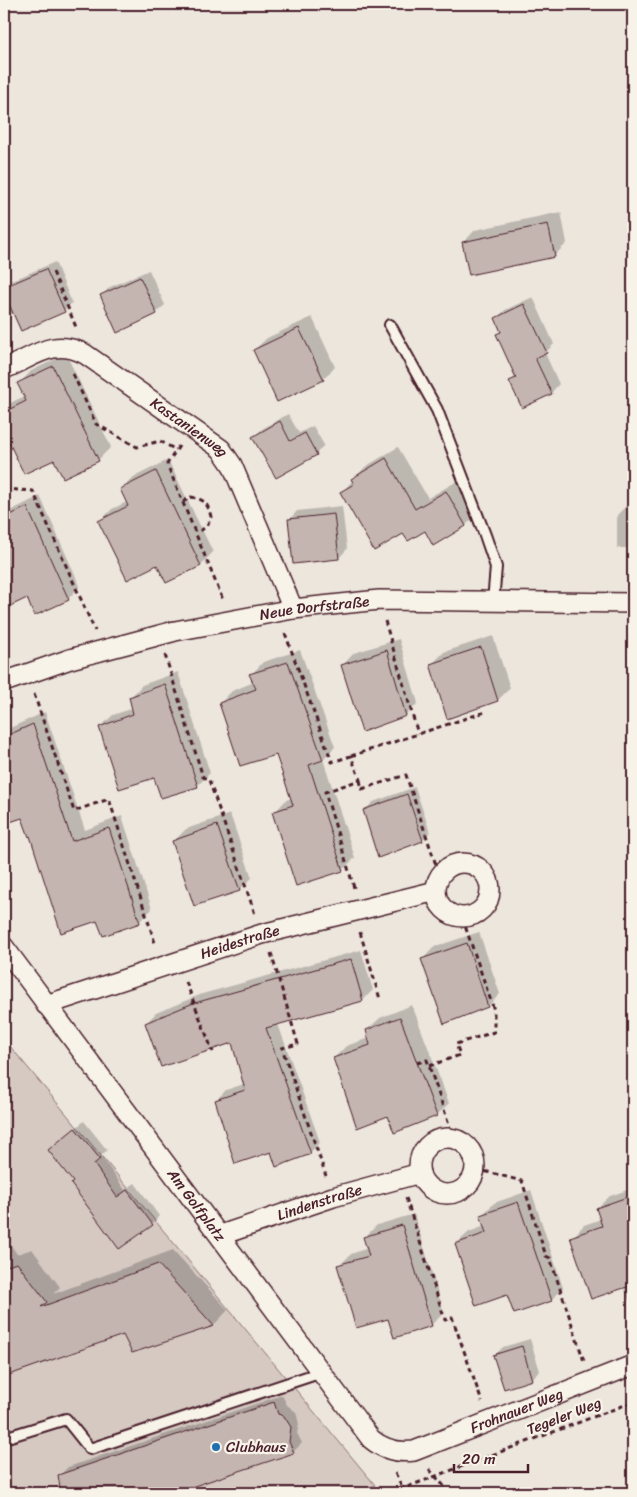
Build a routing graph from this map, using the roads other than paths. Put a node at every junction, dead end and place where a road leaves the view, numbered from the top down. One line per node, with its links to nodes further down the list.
1 (390, 325): 3 (lane)
2 (4, 368): 5 (street, Kastanienweg)
3 (493, 602): 4 (street, Neue Dorfstraße); 5 (street, Neue Dorfstraße)
4 (633, 603)
5 (285, 610): 6 (street, Neue Dorfstraße)
6 (4, 682)
7 (439, 882): 7 (street, Heidestraße); 9 (street, Heidestraße)
8 (4, 946): 9 (street, Am Golfplatz)
9 (46, 1004): 11 (street, Am Golfplatz)
10 (420, 1173): 10 (street); 11 (street, Lindenstraße)
11 (220, 1235): 13 (street, Am Golfplatz)
12 (633, 1365): 15 (street, Frohnauer Weg)
13 (322, 1372): 14 (lane); 15 (street, Am Golfplatz)
14 (4, 1438)
15 (407, 1451)

